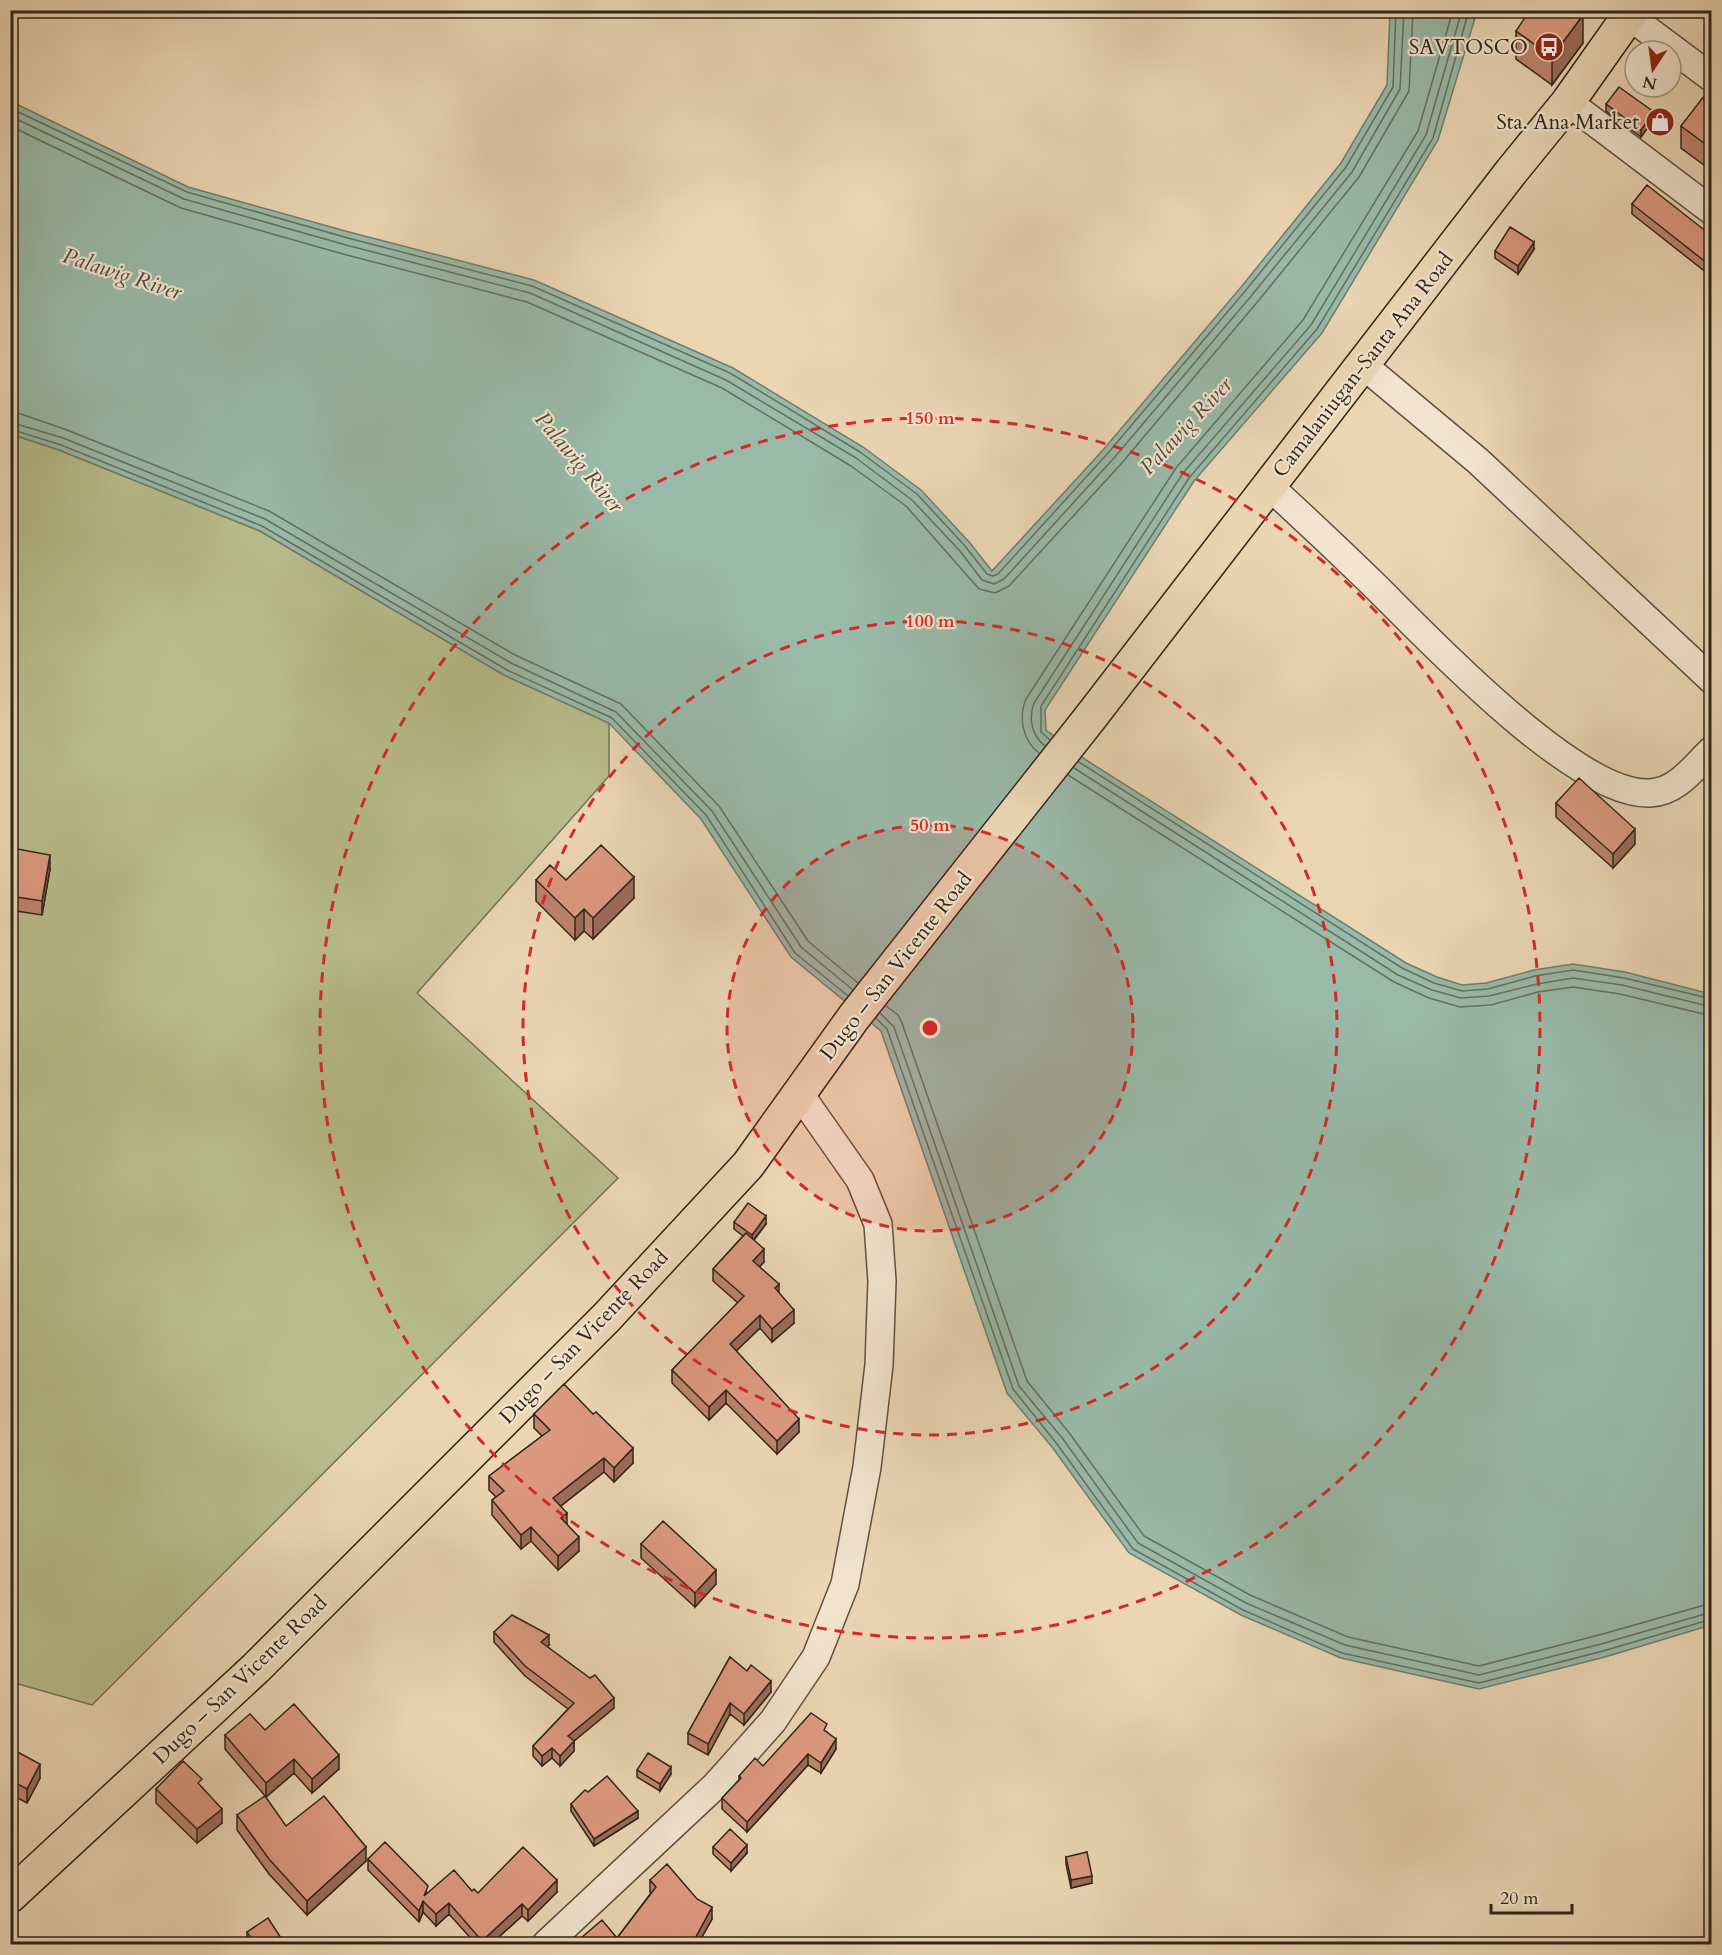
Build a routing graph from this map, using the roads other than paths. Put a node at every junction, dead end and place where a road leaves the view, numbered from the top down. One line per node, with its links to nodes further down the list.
1 (1631, 13): 2 (street); 3 (main road, Camalaniugan-Santa Ana Road)
2 (1712, 78)
3 (1568, 102): 4 (street); 5 (main road, Camalaniugan-Santa Ana Road)
4 (1712, 211)
5 (1363, 365): 6 (main road, Camalaniugan-Santa Ana Road); 7 (street)
6 (1269, 486): 8 (main road, Camalaniugan-Santa Ana Road); 9 (street)
7 (1712, 680)
8 (1090, 718): 10 (main road, Dugo – San Vicente Road)
9 (1712, 750)
10 (799, 1093): 11 (main road, Dugo – San Vicente Road); 12 (street)
11 (10, 1896)
12 (546, 1944)

